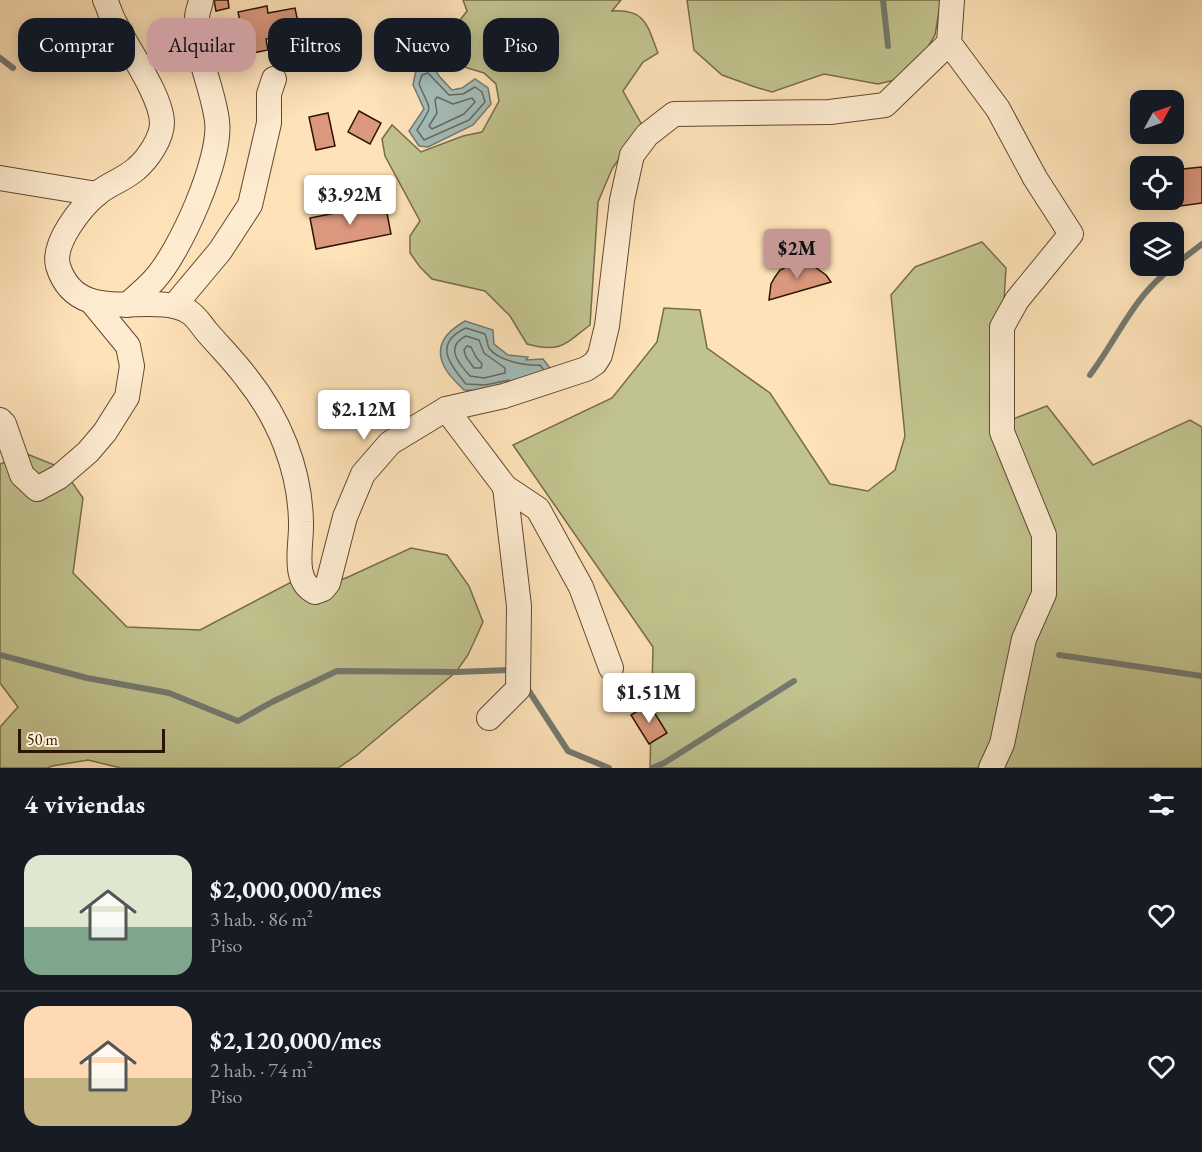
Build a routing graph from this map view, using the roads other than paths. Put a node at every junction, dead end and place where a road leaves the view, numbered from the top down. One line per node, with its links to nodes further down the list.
1 (105, 0): 7 (street)
2 (201, 0): 9 (street)
3 (952, 0): 4 (street)
4 (949, 43): 11 (street); 16 (street)
5 (274, 79): 10 (street)
6 (0, 178): 7 (street)
7 (97, 194): 8 (street)
8 (91, 301): 9 (street); 12 (street)
9 (127, 305): 10 (street)
10 (174, 306): 11 (street)
11 (446, 409): 13 (street)
12 (0, 420)
13 (505, 487): 14 (street); 15 (street)
14 (611, 668)
15 (489, 718)
16 (991, 768)

